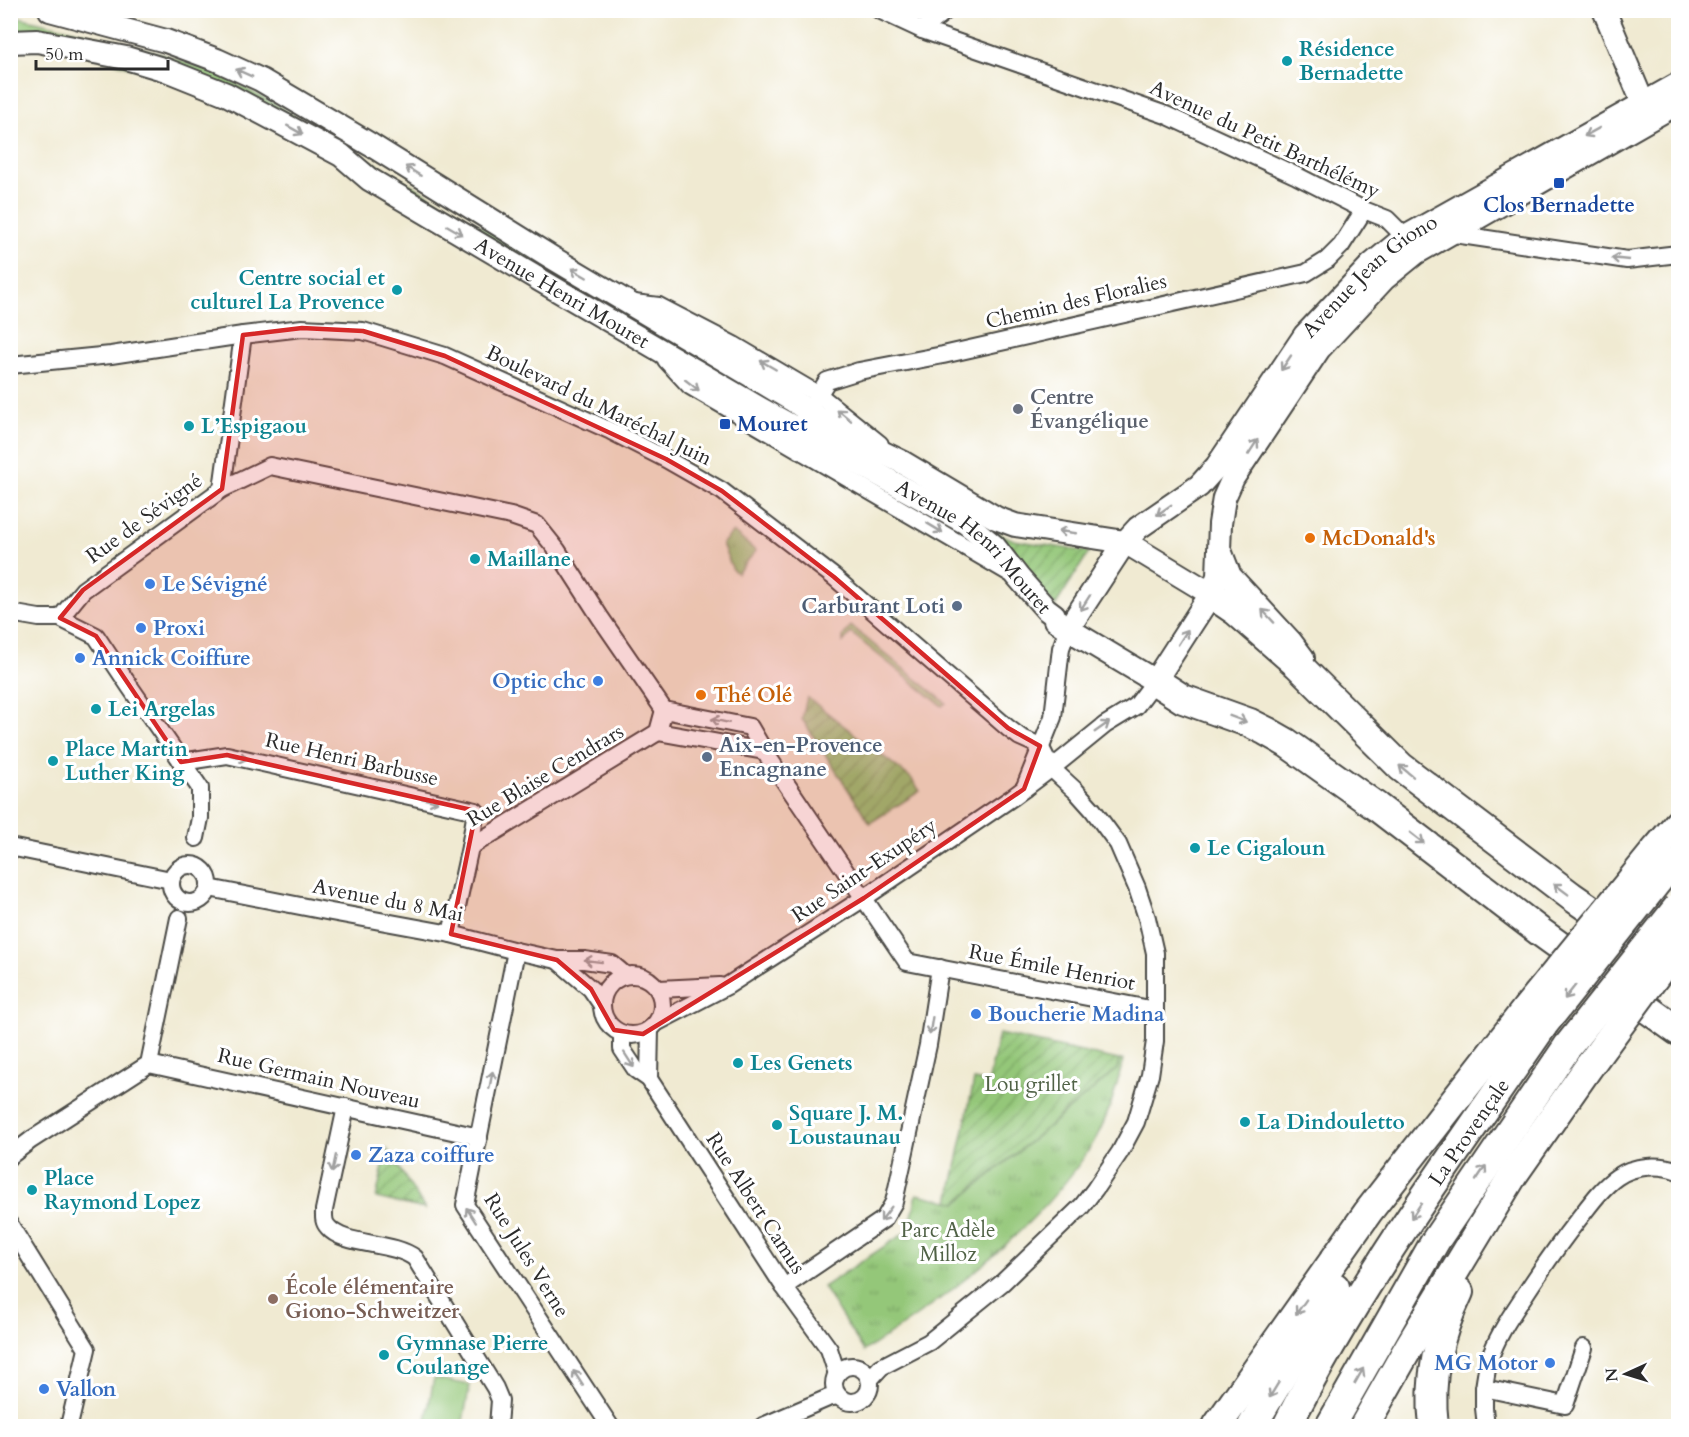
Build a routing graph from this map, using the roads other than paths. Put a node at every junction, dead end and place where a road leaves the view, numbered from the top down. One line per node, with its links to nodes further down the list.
1 (50, 10): 7 (main road, Avenue Henri Mouret)
2 (81, 10): 7 (street)
3 (879, 10): 6 (street, Avenue du Petit Barthélémy)
4 (947, 10): 6 (street)
5 (1604, 10): 11 (main road)
6 (922, 30): 13 (street, Avenue du Petit Barthélémy)
7 (166, 41): 21 (main road, Avenue Henri Mouret, one-way to 7)
8 (10, 42): 19 (main road, Avenue Henri Mouret, one-way to 19)
9 (1678, 84): 11 (main road, Avenue Jean Giono)
10 (1678, 103): 11 (main road, Avenue Jean Giono)
11 (1646, 111): 12 (main road, Avenue Jean Giono); 16 (main road, Avenue Jean Giono, one-way to 16)
12 (1492, 209): 14 (main road, Avenue Jean Giono); 15 (street)
13 (1364, 210): 16 (street, Avenue du Petit Barthélémy); 21 (street, Chemin des Floralies)
14 (1449, 233): 15 (street); 16 (main road, Avenue Jean Giono)
15 (1493, 239): 17 (street, one-way to 15)
16 (1411, 241): 23 (main road, Avenue Jean Giono, one-way to 23); 24 (main road, Avenue Jean Giono, one-way to 16)
17 (1678, 254)
18 (243, 335): 20 (street, Boulevard du Maréchal Juin); 22 (street, Rue de Sévigné); 34 (street, Boulevard du Maréchal Juin)
19 (651, 344): 21 (main road, Avenue Henri Mouret); 25 (street, one-way to 25)
20 (10, 365)
21 (808, 412): 23 (main road, Avenue Henri Mouret, one-way to 21); 25 (main road, Avenue Henri Mouret)
22 (222, 489): 28 (street, Rue de Sévigné); 32 (street)
23 (1125, 542): 26 (main road); 29 (main road, Avenue Jean Giono, one-way to 29)
24 (1220, 552): 26 (main road, Avenue Jean Giono); 31 (main road, one-way to 24)
25 (1018, 577): 29 (main road, Avenue Henri Mouret)
26 (1211, 594): 30 (main road, Avenue Jean Giono, one-way to 26); 31 (highway)
27 (10, 613): 28 (street)
28 (60, 618): 36 (street)
29 (1068, 629): 30 (main road, Avenue Henri Mouret); 34 (street)
30 (1155, 681): 37 (street, Rue Saint-Exupéry, one-way to 30); 62 (highway, one-way to 62)
31 (1328, 696): 54 (highway, one-way to 31)
32 (664, 710): 33 (street, Rue Blaise Cendrars); 35 (street, one-way to 32)
33 (658, 732): 35 (street, Rue Blaise Cendrars); 42 (street, Rue Blaise Cendrars)
34 (1040, 746): 37 (street); 38 (street)
35 (764, 751): 46 (street)
36 (181, 762): 40 (street); 42 (street, Rue Henri Barbusse, one-way to 42)
37 (1051, 768): 38 (street, Rue Saint-Exupéry); 59 (street)
38 (1024, 789): 46 (street, Rue Saint-Exupéry)
39 (1678, 824): 43 (highway)
40 (196, 838)
41 (10, 847): 44 (street)
42 (470, 847): 49 (street, Rue Blaise Cendrars)
43 (1668, 856): 60 (highway, one-way to 60, bridge)
44 (171, 880): 45 (street); 45 (street)
45 (209, 888): 49 (street, Avenue du 8 Mai)
46 (864, 898): 53 (street, Rue Émile Henriot); 56 (street, Rue Saint-Exupéry)
47 (1678, 907): 84 (highway, La Provençale, one-way to 47, bridge)
48 (179, 918): 64 (street)
49 (451, 934): 51 (street, Avenue du 8 Mai)
50 (1678, 945): 65 (highway, bridge)
51 (516, 951): 52 (street, Avenue du 8 Mai); 68 (street, Rue Jules Verne, one-way to 51)
52 (557, 960): 55 (street, Avenue du 8 Mai, one-way to 52); 58 (street, Avenue du 8 Mai)
53 (940, 968): 59 (street, Rue Émile Henriot); 72 (street, one-way to 72)
54 (1678, 970)
55 (625, 975): 57 (street); 58 (street)
56 (727, 986): 57 (street); 61 (street, Rue Saint-Exupéry)
57 (658, 989): 61 (street)
58 (602, 1005): 63 (street)
59 (1155, 1010): 74 (street)
60 (1535, 1017): 81 (highway, one-way to 81); 82 (highway, one-way to 82); 83 (highway, La Provençale, one-way to 83)
61 (654, 1026): 63 (street); 66 (street)
62 (1678, 1031)
63 (622, 1034): 66 (street, Rue Albert Camus, one-way to 66)
64 (149, 1064): 67 (street, Rue Germain Nouveau); 69 (street)
65 (1590, 1065): 85 (highway); 86 (highway)
66 (649, 1079): 72 (street, Rue Albert Camus)
67 (345, 1107): 68 (street, Rue Germain Nouveau); 78 (street, one-way to 78)
68 (479, 1137): 79 (street, Rue Jules Verne, one-way to 68)
69 (10, 1156)
70 (1678, 1172): 75 (street)
71 (10, 1225): 77 (street)
72 (784, 1287): 74 (street, Rue Albert Camus)
73 (1584, 1348): 75 (street)
74 (860, 1371): 76 (street); 76 (street)
75 (1484, 1388): 87 (street)
76 (838, 1396): 80 (street)
77 (69, 1426)
78 (498, 1426)
79 (610, 1426)
80 (763, 1426)
81 (1217, 1426)
82 (1252, 1426)
83 (1287, 1426)
84 (1330, 1426)
85 (1364, 1426)
86 (1434, 1426)
87 (1486, 1426)

